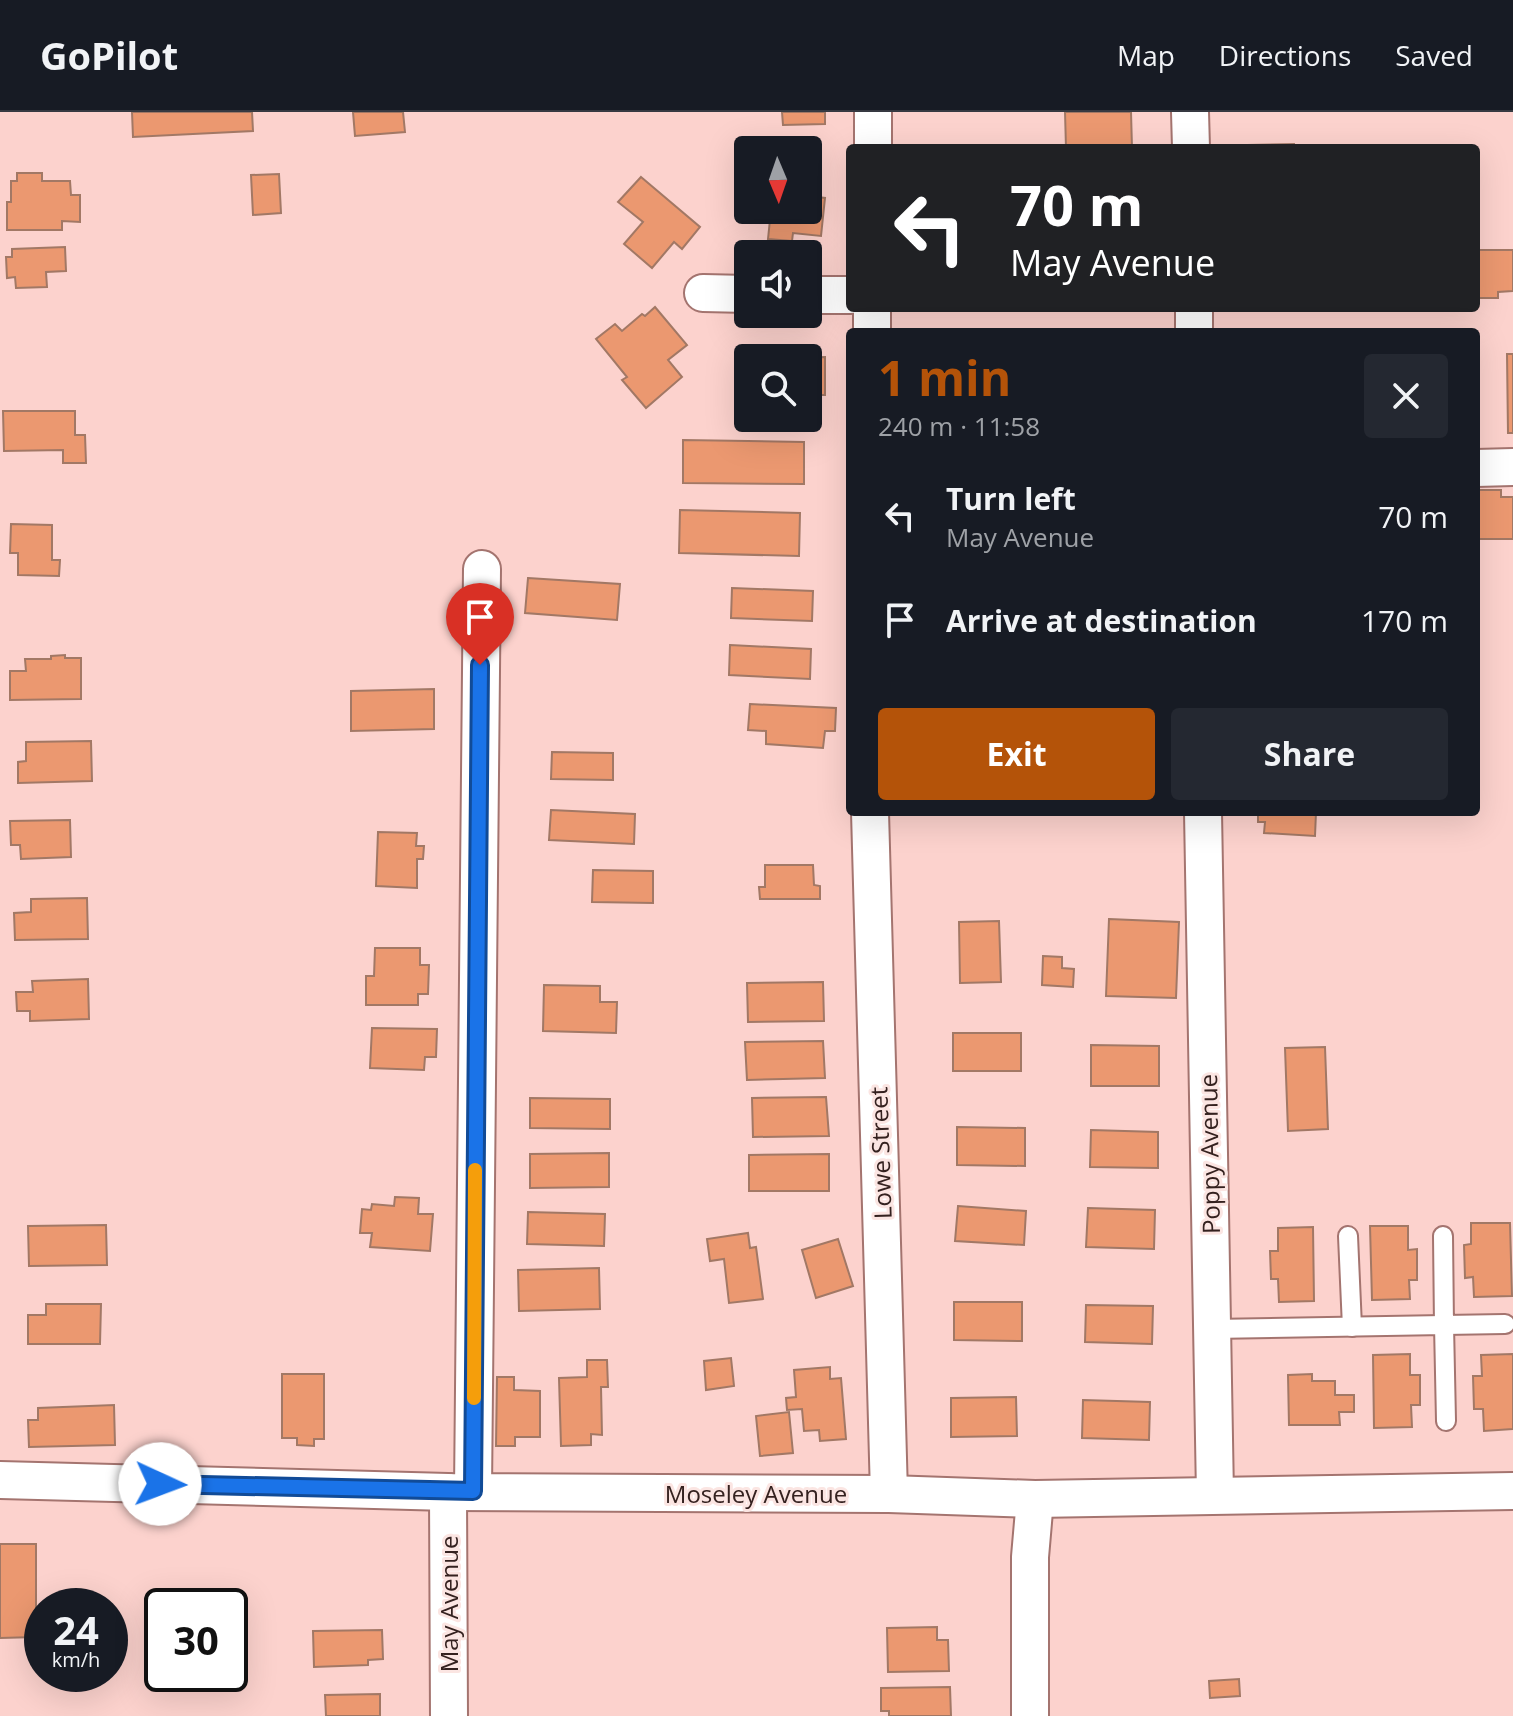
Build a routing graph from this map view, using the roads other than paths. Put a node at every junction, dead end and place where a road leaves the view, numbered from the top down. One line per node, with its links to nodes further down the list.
1 (873, 112): 3 (street)
2 (1190, 112): 4 (street)
3 (873, 144)
4 (1191, 144)
5 (703, 293): 6 (street)
6 (734, 294)
7 (822, 295): 8 (street)
8 (846, 295)
9 (1513, 467): 10 (street)
10 (1480, 468)
11 (482, 569): 23 (street, May Avenue)
12 (870, 816): 24 (street, Lowe Street)
13 (1203, 816): 19 (street, Poppy Avenue)
14 (1348, 1236): 18 (lane)
15 (1443, 1236): 17 (lane)
16 (1505, 1324): 17 (lane)
17 (1444, 1325): 18 (lane); 20 (lane)
18 (1352, 1327): 19 (lane)
19 (1212, 1329): 25 (street, Poppy Avenue)
20 (1446, 1421)
21 (0, 1480): 23 (street, Moseley Avenue)
22 (1513, 1491): 25 (street, Moseley Avenue)
23 (460, 1492): 24 (street, Moseley Avenue); 27 (street, May Avenue)
24 (889, 1494): 26 (street, Moseley Avenue)
25 (1215, 1495): 26 (street, Moseley Avenue)
26 (1035, 1499): 28 (street)
27 (449, 1716)
28 (1030, 1716)

